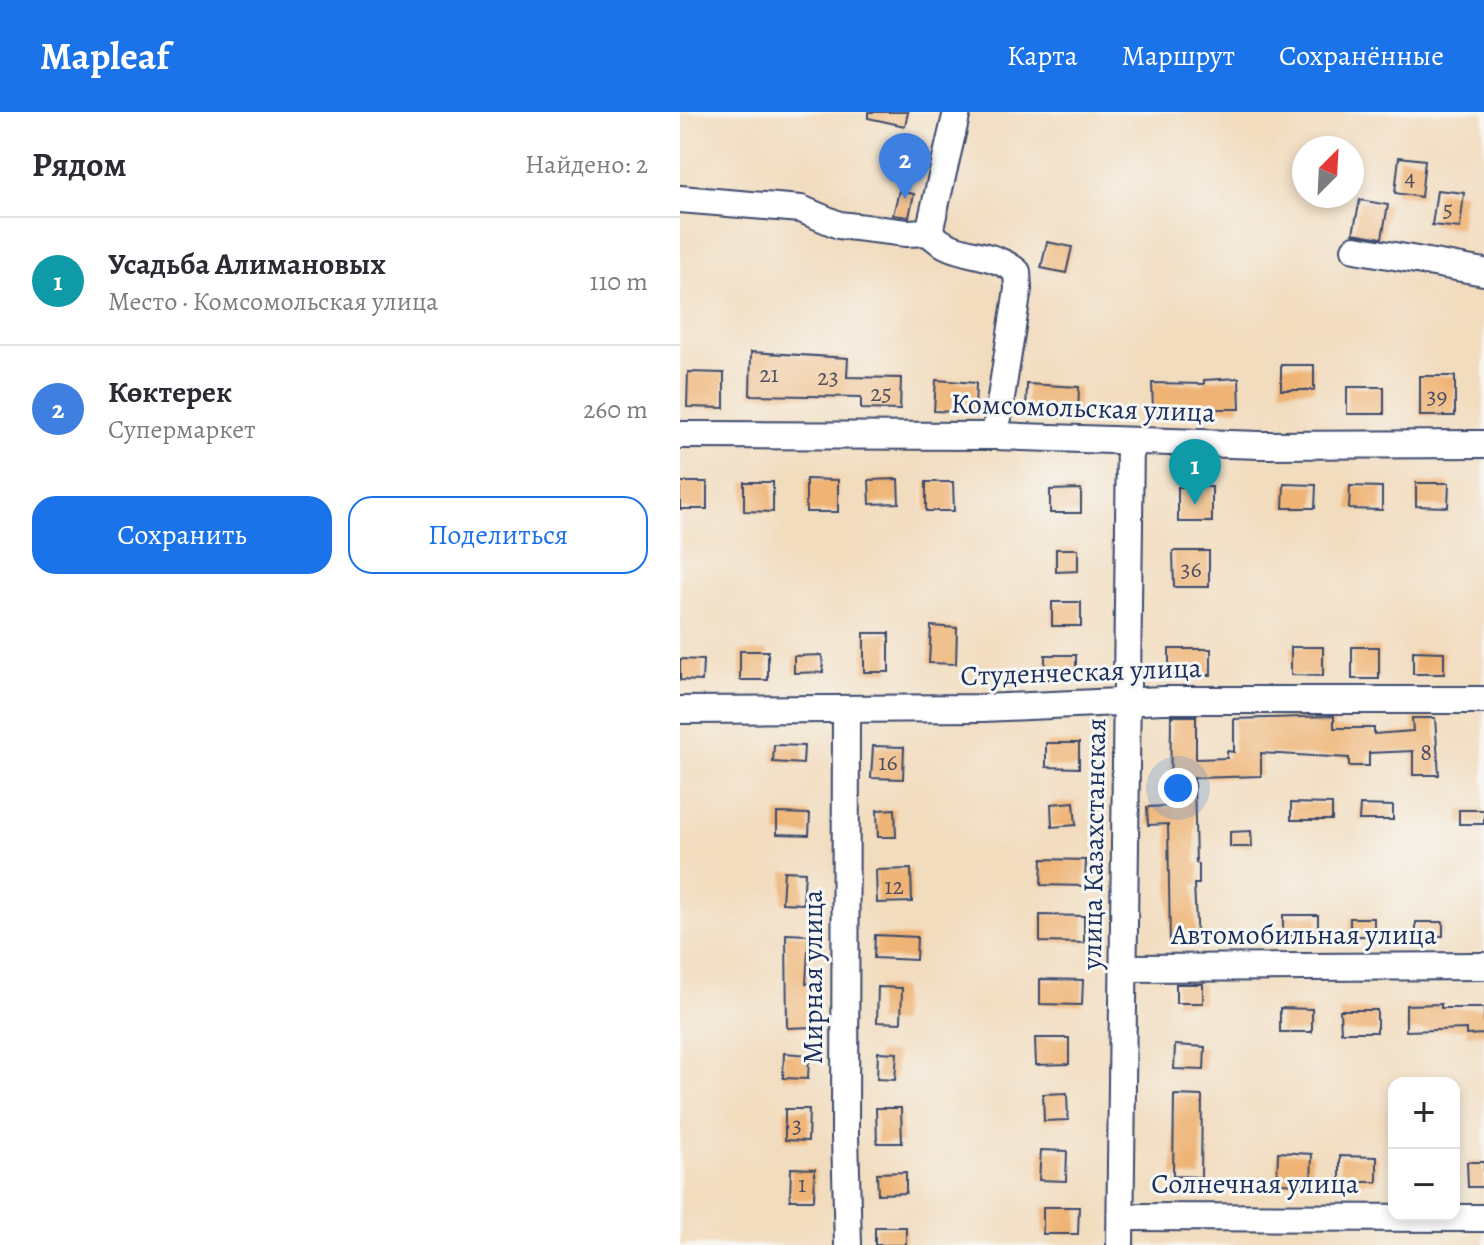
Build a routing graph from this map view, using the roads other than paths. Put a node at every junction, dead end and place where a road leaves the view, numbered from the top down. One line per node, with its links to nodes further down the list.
1 (957, 112): 3 (street)
2 (680, 199): 3 (street)
3 (929, 232): 7 (street)
4 (1355, 249): 5 (street)
5 (1484, 272)
6 (680, 435): 7 (street, Комсомольская улица)
7 (995, 436): 8 (street, Комсомольская улица)
8 (1130, 443): 9 (street, Комсомольская улица); 11 (street, улица Казахстанская)
9 (1484, 444)
10 (1484, 700): 11 (street, Студенческая улица)
11 (1127, 701): 12 (street, Студенческая улица); 15 (street, улица Казахстанская)
12 (846, 709): 13 (street, Студенческая улица); 18 (street, Мирная улица)
13 (680, 710)
14 (1484, 966): 15 (street, Автомобильная улица)
15 (1124, 968): 16 (street, улица Казахстанская)
16 (1121, 1217): 17 (street, Солнечная улица); 19 (street, улица Казахстанская)
17 (1484, 1218)
18 (848, 1245)
19 (1120, 1245)

